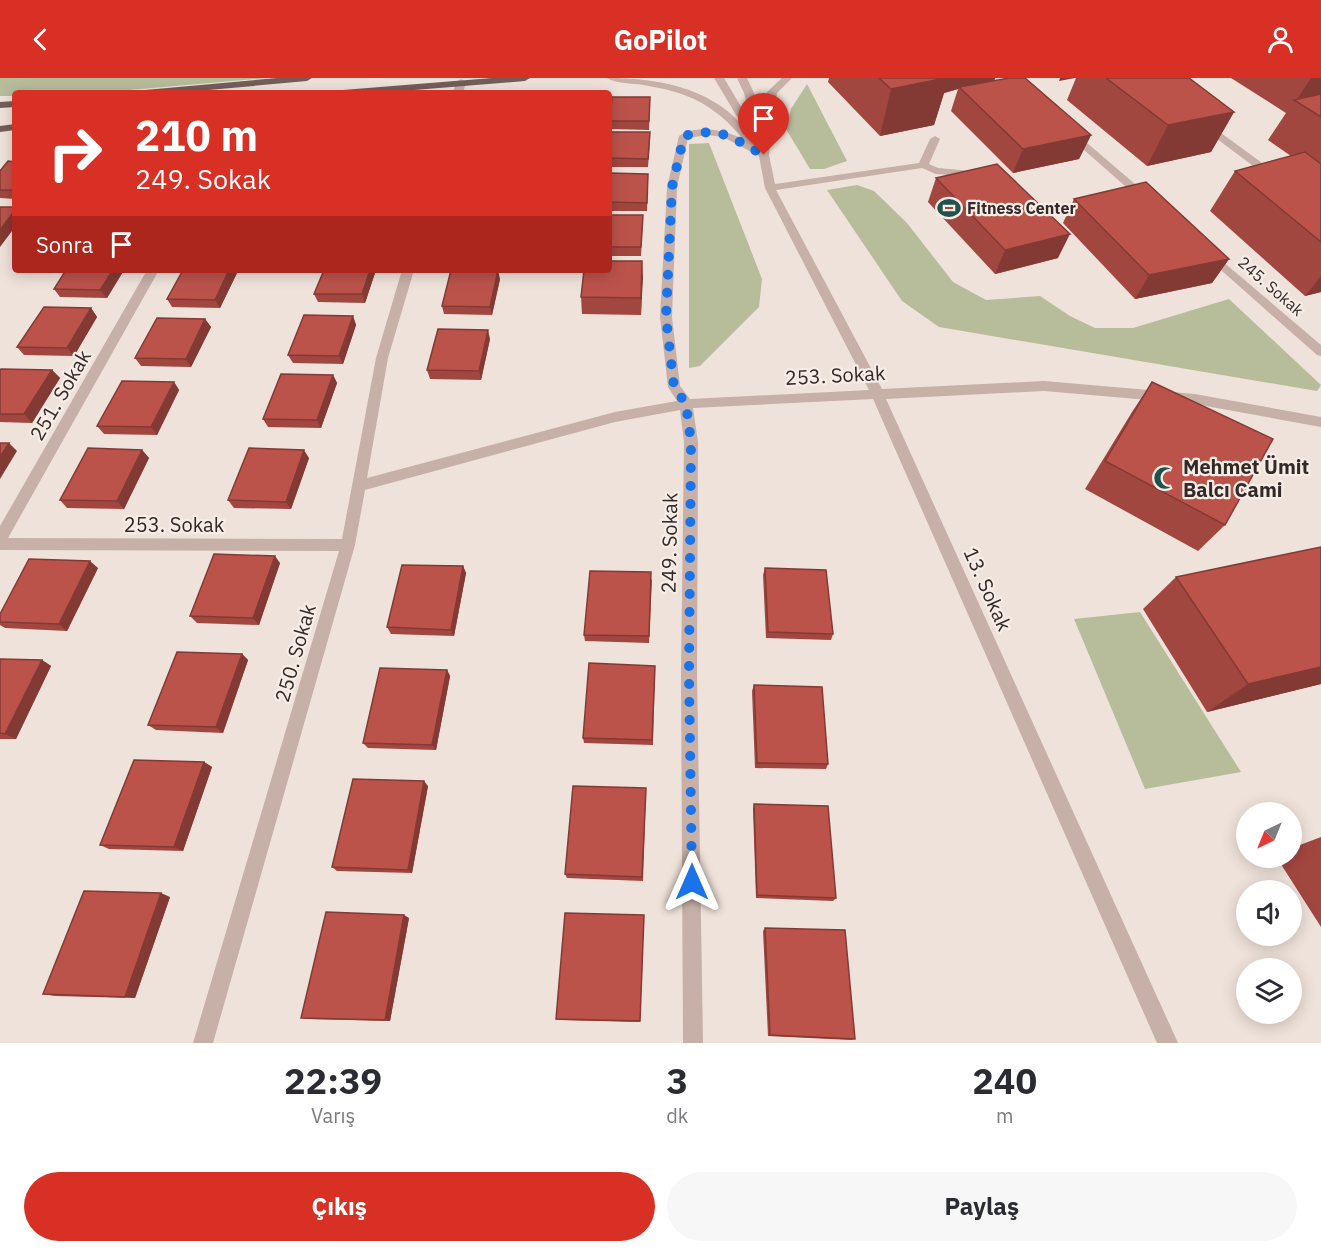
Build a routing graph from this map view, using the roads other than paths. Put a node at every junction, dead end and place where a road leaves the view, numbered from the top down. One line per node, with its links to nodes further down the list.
1 (307, 78): 8 (main road)
2 (525, 78): 7 (main road)
3 (612, 78): 14 (street)
4 (719, 78): 14 (street)
5 (742, 78): 14 (street)
6 (787, 78): 14 (street)
7 (461, 82): 9 (main road); 10 (street)
8 (177, 90)
9 (375, 90)
10 (459, 90)
11 (1194, 117): 17 (street)
12 (1060, 124): 19 (street)
13 (935, 139): 15 (street)
14 (764, 155): 18 (street, 13. Sokak); 25 (street, 249. Sokak)
15 (923, 165): 16 (street); 18 (street)
16 (984, 175)
17 (1285, 185)
18 (770, 188): 24 (street, 13. Sokak)
19 (1150, 202)
20 (1195, 242): 23 (street, 245. Sokak)
21 (151, 273): 28 (street, 251. Sokak)
22 (407, 273): 27 (street, 250. Sokak)
23 (1321, 352)
24 (877, 394): 25 (street, 253. Sokak); 26 (street, 253. Sokak); 33 (street, 13. Sokak)
25 (686, 404): 27 (street, 253. Sokak); 32 (street, 249. Sokak)
26 (1321, 422)
27 (359, 486): 30 (street, 250. Sokak)
28 (0, 539)
29 (0, 544): 30 (street, 253. Sokak)
30 (348, 545): 31 (street, 250. Sokak)
31 (202, 1043)
32 (693, 1043)
33 (1168, 1043)

